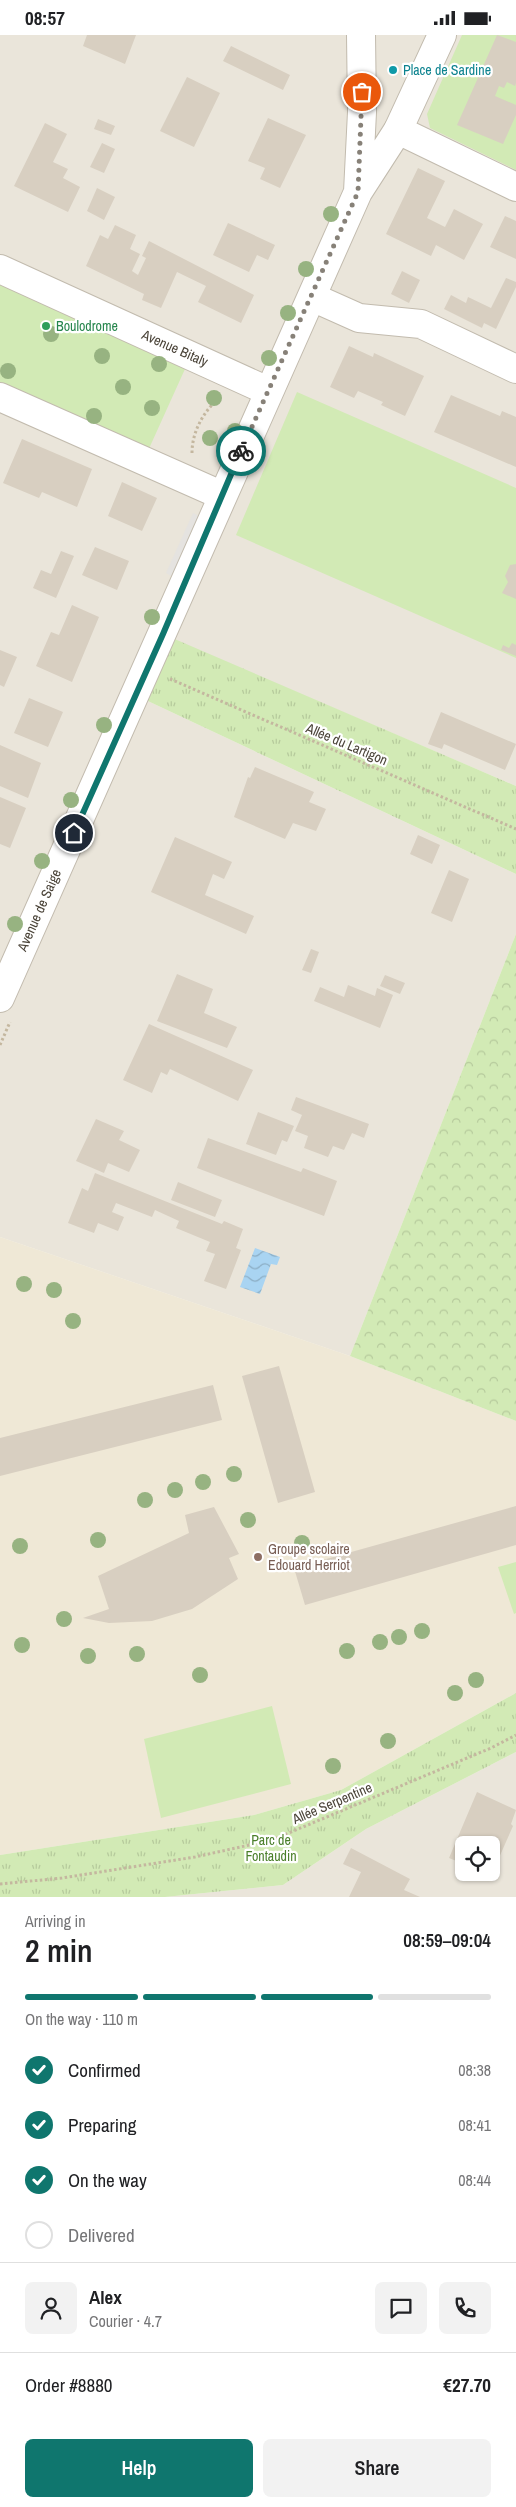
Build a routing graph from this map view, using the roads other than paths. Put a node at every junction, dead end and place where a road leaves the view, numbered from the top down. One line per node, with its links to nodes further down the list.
1 (361, 35): 3 (street)
2 (442, 35): 4 (street)
3 (361, 132): 4 (street); 6 (street)
4 (394, 137): 5 (street); 6 (street)
5 (516, 187)
6 (358, 192): 8 (street, Avenue de Saige)
7 (0, 269): 10 (street, Avenue Bitaly)
8 (312, 297): 9 (street); 10 (street, Avenue de Saige)
9 (516, 369)
10 (268, 391): 12 (street, Avenue de Saige)
11 (0, 397): 12 (street)
12 (221, 495): 13 (street, Avenue de Saige)
13 (0, 997)

